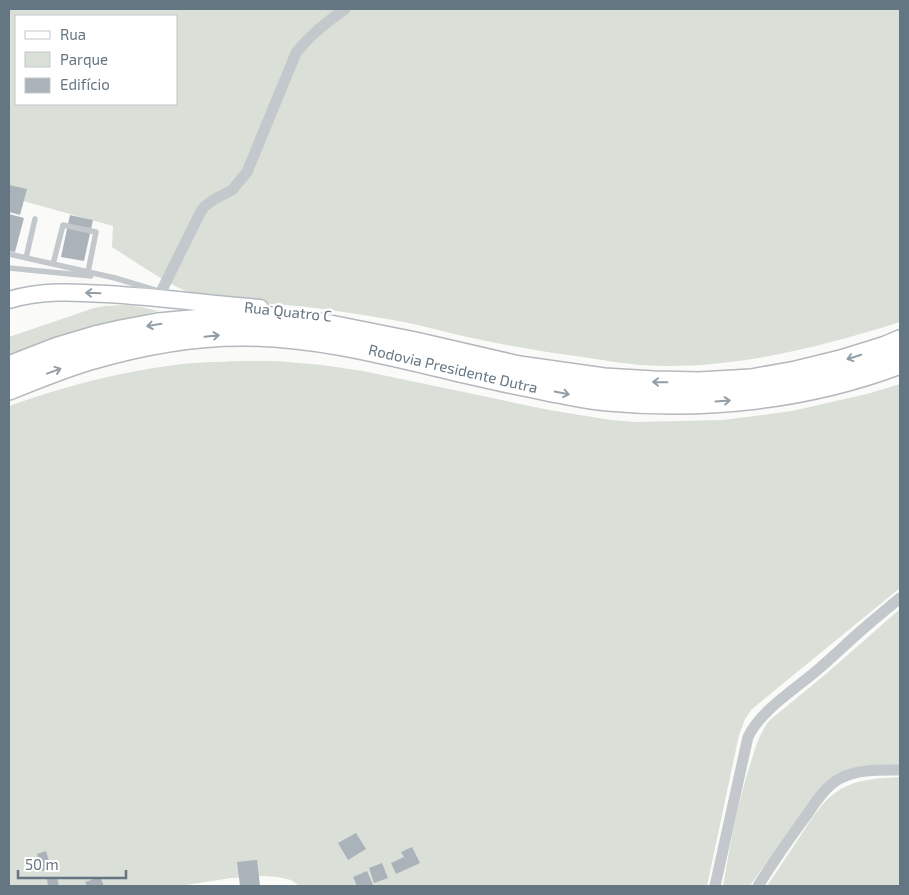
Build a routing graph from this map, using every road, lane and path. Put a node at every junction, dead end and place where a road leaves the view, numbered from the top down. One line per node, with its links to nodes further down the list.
1 (345, 9): 9 (street)
2 (35, 219): 4 (lane)
3 (9, 254): 4 (lane)
4 (26, 258): 5 (lane)
5 (53, 264): 7 (lane); 7 (lane)
6 (9, 268): 8 (lane)
7 (88, 272): 8 (lane)
8 (115, 278): 9 (lane)
9 (161, 292): 11 (lane)
10 (9, 300): 11 (street, Rua Quatro C, one-way to 10)
11 (194, 302): 15 (street, Rua Quatro C)
12 (900, 341): 15 (highway, Rodovia Presidente Dutra, one-way to 15)
13 (900, 363): 16 (highway, Rodovia Presidente Dutra, one-way to 13)
14 (9, 367): 15 (highway, Rodovia Presidente Dutra, one-way to 14)
15 (562, 373)
16 (9, 388)
17 (900, 598): 19 (street)
18 (900, 770): 20 (street)
19 (715, 886)
20 (758, 886)

